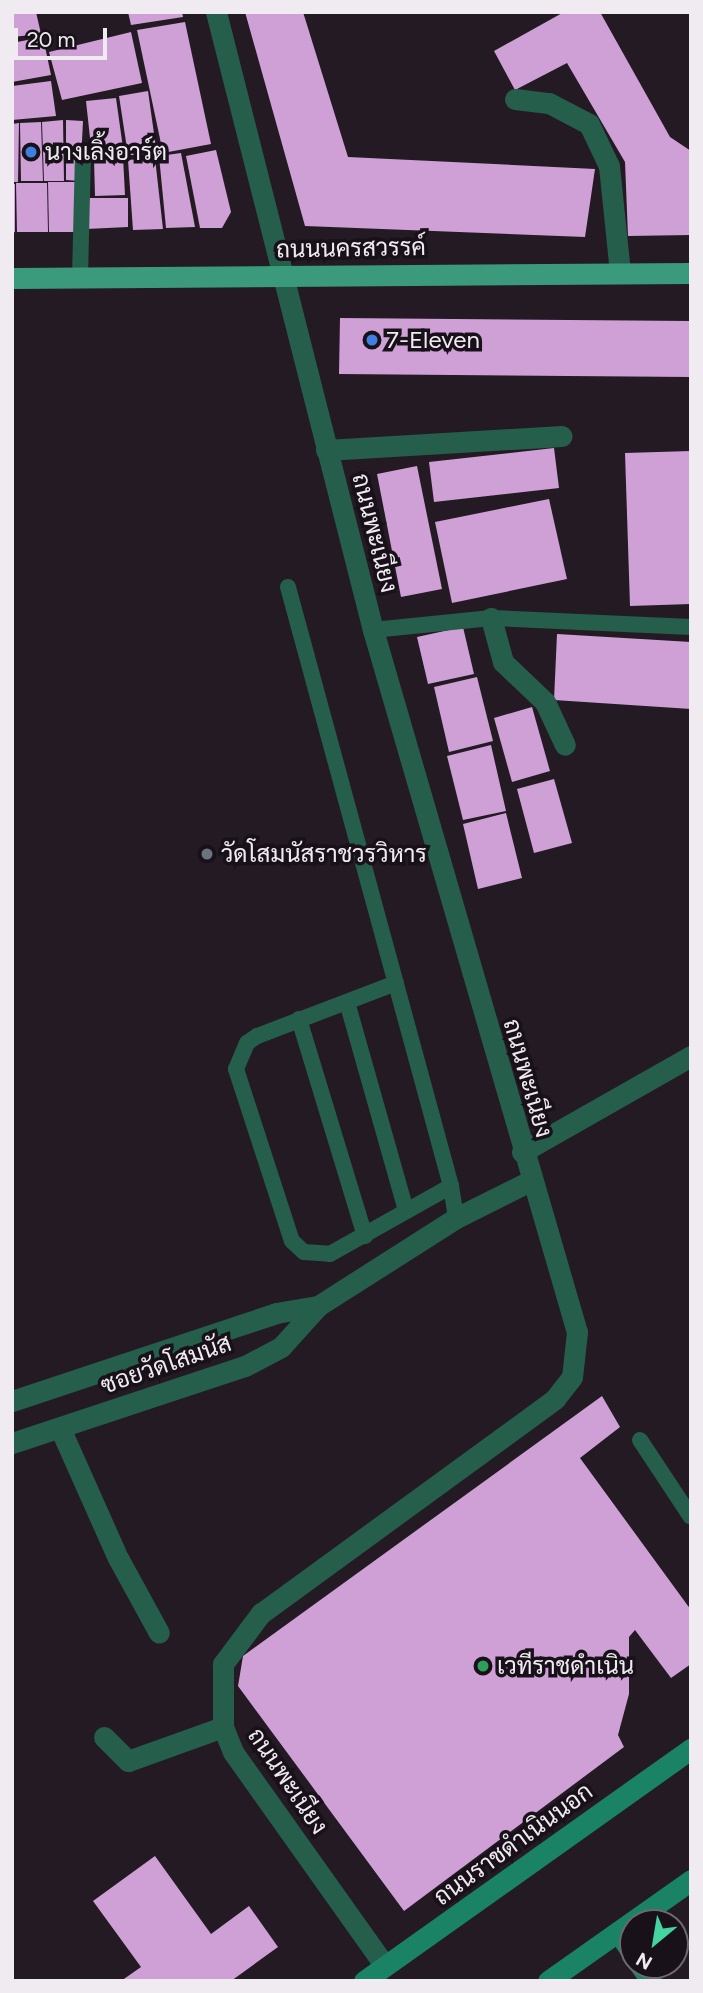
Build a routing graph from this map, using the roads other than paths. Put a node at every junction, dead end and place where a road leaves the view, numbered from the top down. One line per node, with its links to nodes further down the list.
1 (216, 12): 6 (street, ถนนพะเนียง)
2 (515, 99): 4 (street)
3 (83, 152): 7 (lane)
4 (620, 272): 5 (main road, ถนนนครสวรรค์); 6 (main road, ถนนนครสวรรค์)
5 (691, 273)
6 (281, 275): 7 (main road, ถนนนครสวรรค์); 10 (street, ถนนพะเนียง)
7 (80, 277): 8 (main road, ถนนนครสวรรค์)
8 (12, 278)
9 (562, 436): 10 (street)
10 (326, 450): 14 (street, ถนนพะเนียง)
11 (288, 587): 16 (lane)
12 (491, 618): 13 (lane); 14 (lane); 15 (street)
13 (691, 627)
14 (373, 630): 20 (street, ถนนพะเนียง)
15 (565, 745)
16 (396, 983): 17 (lane); 22 (lane)
17 (347, 1002): 18 (lane); 23 (lane)
18 (299, 1019): 25 (lane); 25 (lane)
19 (691, 1056): 20 (street)
20 (522, 1152): 21 (street, ถนนพะเนียง)
21 (530, 1181): 24 (street, ซอยวัดโสมนัส); 33 (street, ถนนพะเนียง)
22 (451, 1186): 23 (lane); 24 (lane)
23 (406, 1211): 25 (lane)
24 (456, 1218): 26 (street, ซอยวัดโสมนัส)
25 (365, 1236)
26 (318, 1306): 27 (street, ซอยวัดโสมนัส); 28 (street, ซอยวัดโสมนัส)
27 (12, 1401)
28 (60, 1428): 30 (street, ซอยวัดโสมนัส); 32 (street)
29 (640, 1440): 31 (lane)
30 (12, 1443)
31 (691, 1517)
32 (159, 1633)
33 (223, 1727): 34 (street); 38 (street, ถนนพะเนียง)
34 (104, 1737)
35 (691, 1749): 38 (main road, ถนนราชดำเนินนอก)
36 (691, 1880): 37 (main road)
37 (618, 1932): 40 (main road)
38 (390, 1974): 39 (main road, ถนนราชดำเนินนอก)
39 (364, 1981)
40 (548, 1981)

